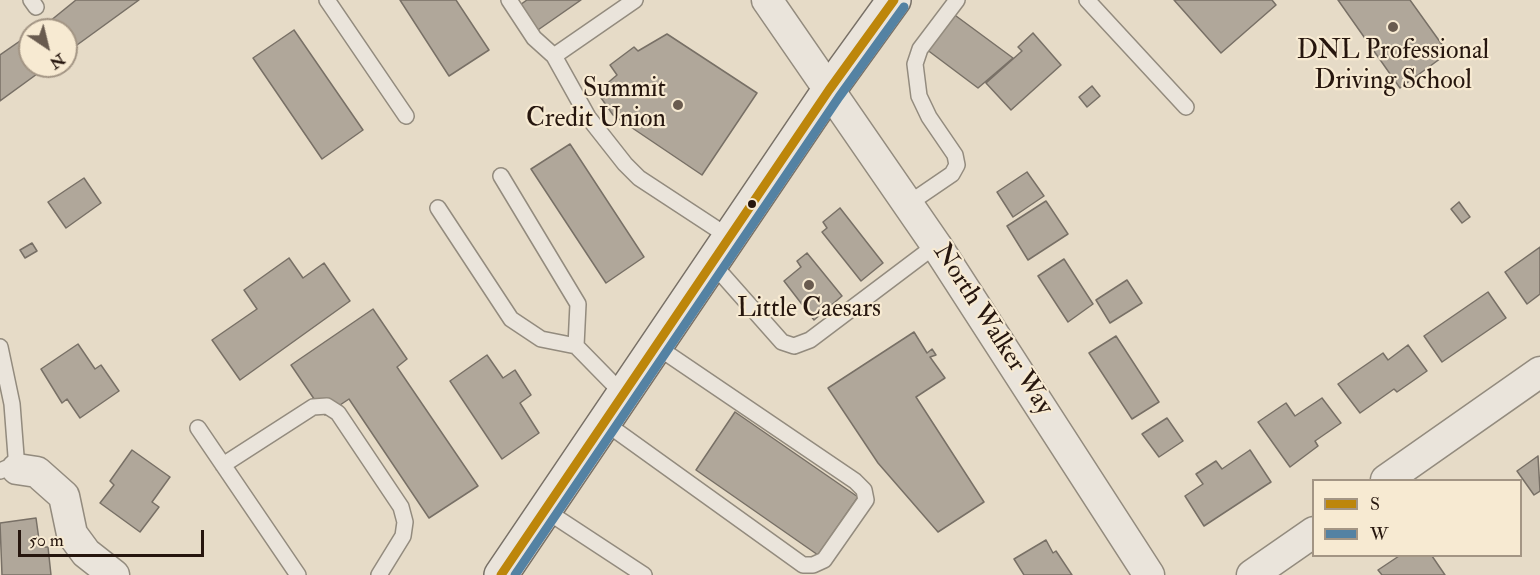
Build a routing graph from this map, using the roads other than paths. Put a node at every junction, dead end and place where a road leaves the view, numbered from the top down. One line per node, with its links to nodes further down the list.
1 (327, 0): 11 (lane)
2 (509, 0): 8 (lane)
3 (634, 0): 8 (lane)
4 (767, 0): 9 (street, North Walker Way)
5 (894, 0): 9 (main road)
6 (957, 0): 13 (lane)
7 (1087, 0): 10 (lane)
8 (554, 56): 16 (lane)
9 (829, 90): 13 (street, North Walker Way); 16 (main road)
10 (1186, 107)
11 (406, 116)
12 (501, 176): 17 (lane)
13 (908, 204): 15 (street, North Walker Way)
14 (438, 208): 17 (lane)
15 (936, 245): 16 (lane); 34 (street, North Walker Way)
16 (720, 250): 18 (main road)
17 (576, 346): 21 (lane)
18 (656, 346): 21 (main road); 22 (lane)
19 (0, 347): 25 (lane)
20 (1540, 372): 26 (street)
21 (623, 394): 22 (main road)
22 (604, 422): 27 (main road)
23 (198, 428): 24 (lane)
24 (223, 465): 30 (lane); 31 (lane)
25 (9, 470): 29 (street)
26 (1387, 479)
27 (545, 510): 32 (main road); 33 (lane)
28 (1312, 533): 35 (street)
29 (114, 575)
30 (298, 575)
31 (379, 575)
32 (501, 575)
33 (644, 575)
34 (1149, 575)
35 (1252, 575)

